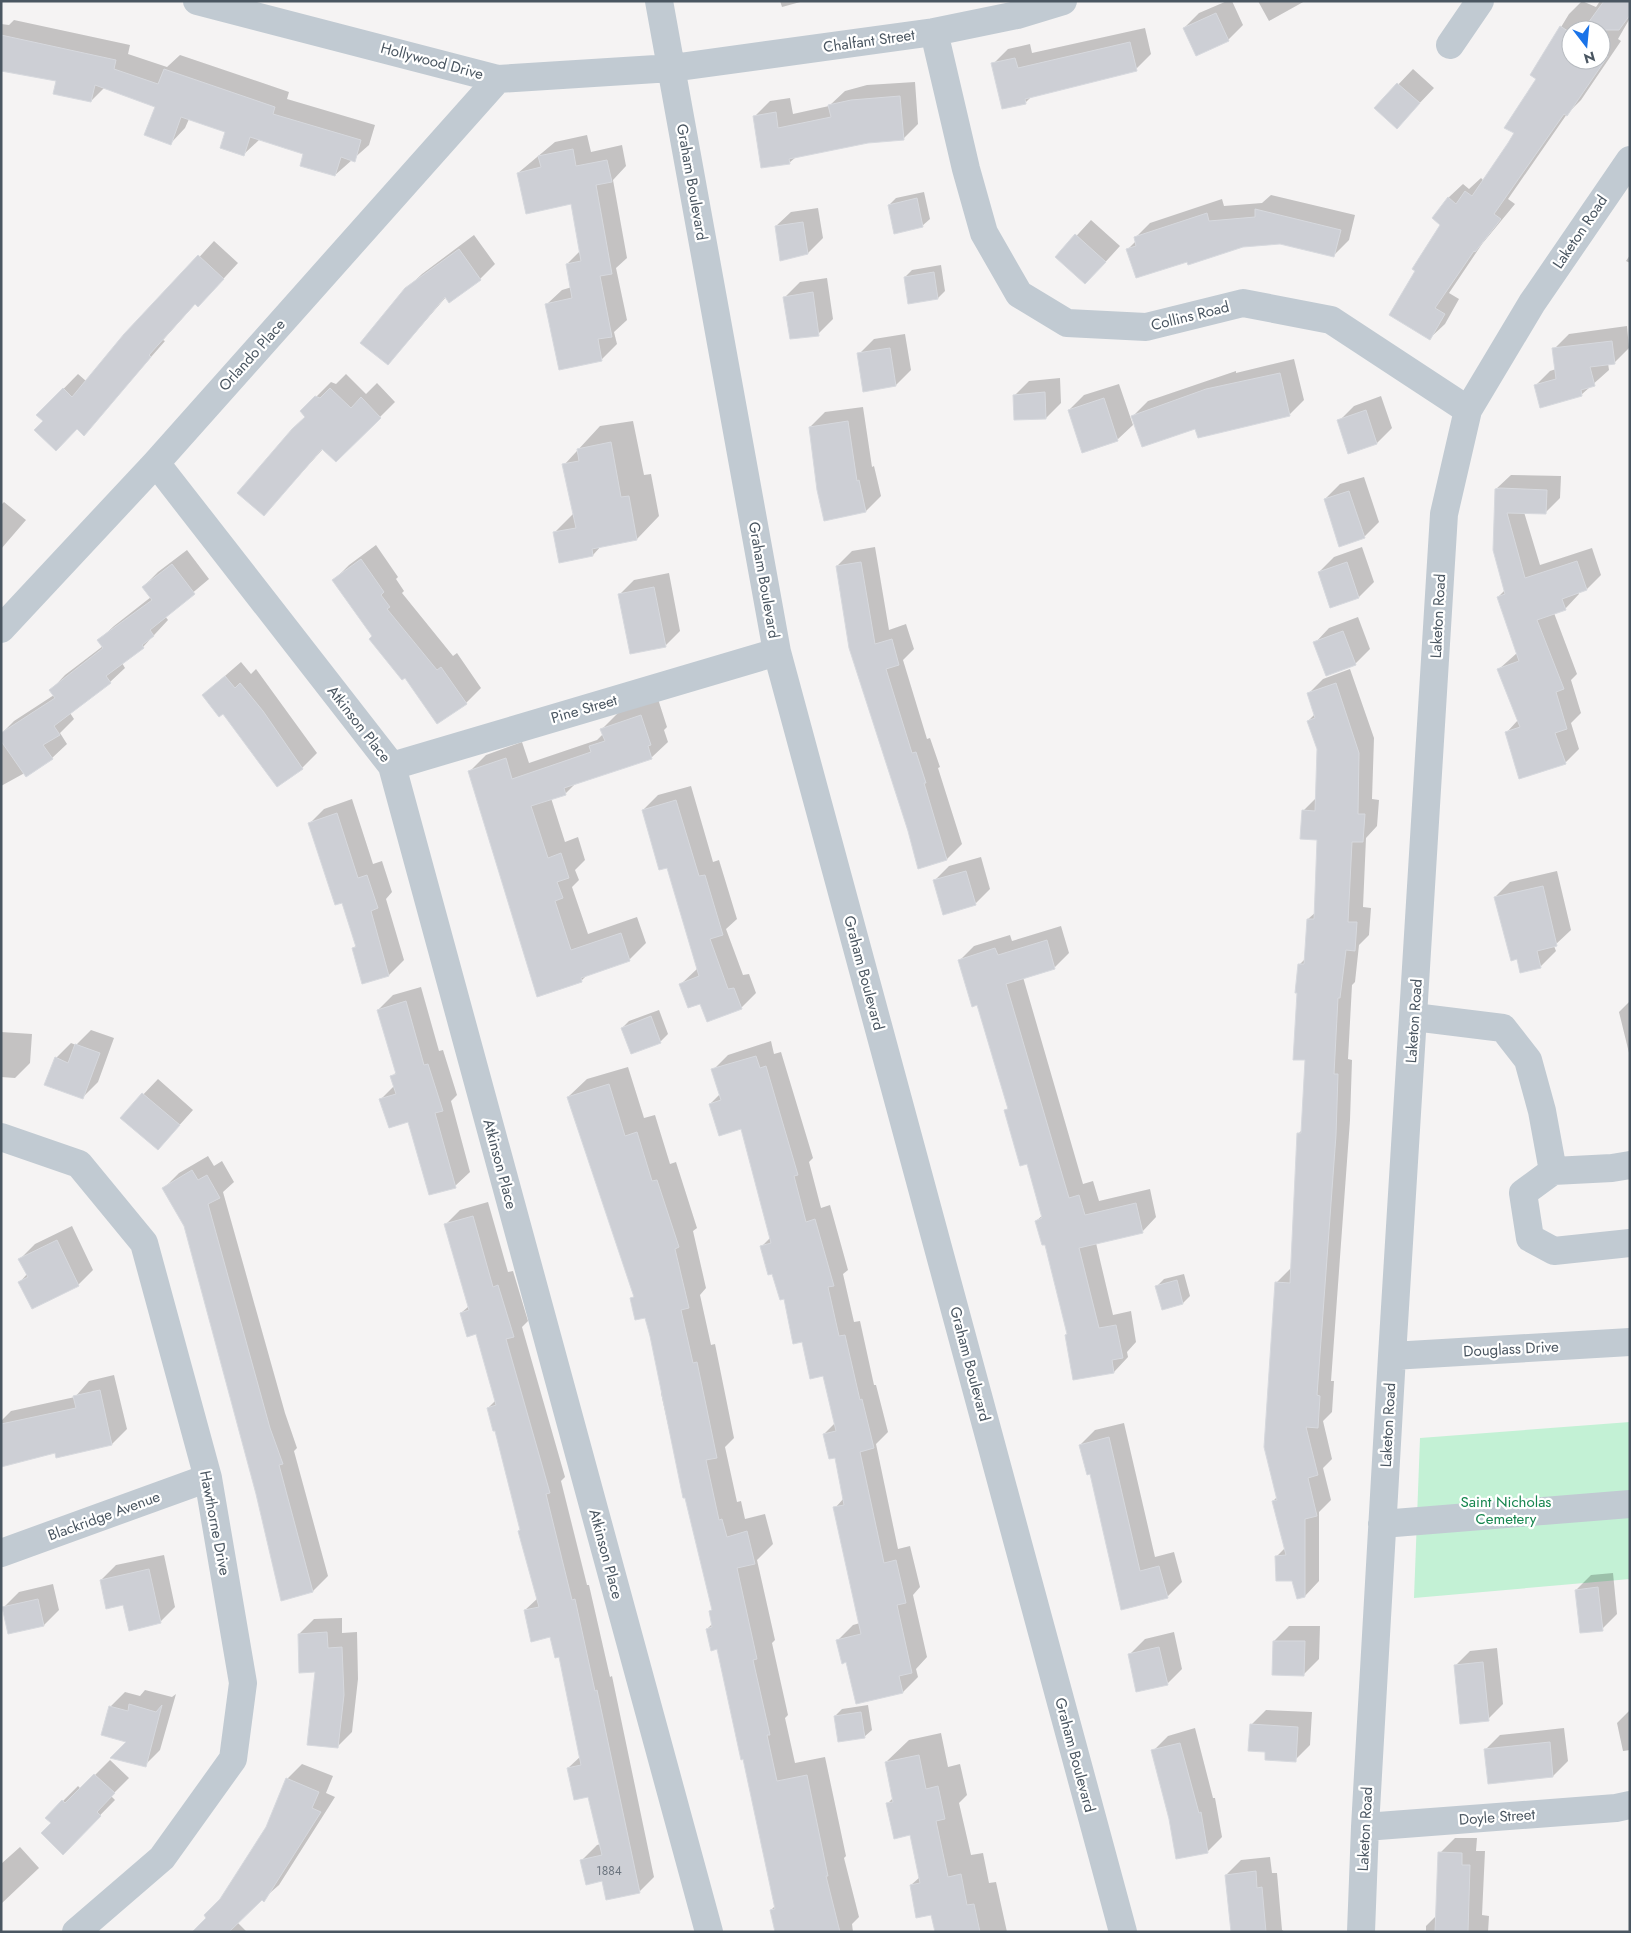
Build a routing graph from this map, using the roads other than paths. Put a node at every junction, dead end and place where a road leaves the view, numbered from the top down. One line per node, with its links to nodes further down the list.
1 (660, 1): 7 (street, Graham Boulevard)
2 (1063, 1): 5 (street, Chalfant Street)
3 (1480, 1): 6 (street)
4 (210, 3): 8 (street, Hollywood Drive)
5 (934, 32): 7 (street, Chalfant Street); 10 (street, Collins Road)
6 (1450, 46)
7 (672, 68): 8 (street, Hollywood Drive); 13 (street, Graham Boulevard)
8 (498, 79): 11 (street, Orlando Place)
9 (1630, 160): 10 (street, Laketon Road)
10 (1468, 410): 15 (street, Laketon Road)
11 (156, 463): 12 (street, Orlando Place); 14 (street, Atkinson Place)
12 (1, 629)
13 (777, 652): 14 (street, Pine Street); 30 (street, Graham Boulevard)
14 (392, 766): 29 (street, Atkinson Place)
15 (1414, 1017): 18 (street); 21 (street, Laketon Road)
16 (1, 1137): 22 (street, Hawthorne Drive)
17 (1630, 1165): 18 (street)
18 (1553, 1172): 19 (street)
19 (1630, 1243)
20 (1630, 1342): 21 (street, Douglass Drive)
21 (1392, 1356): 24 (street, Laketon Road)
22 (208, 1478): 25 (street, Blackridge Avenue); 28 (street, Hawthorne Drive)
23 (1630, 1504): 24 (street)
24 (1382, 1524): 27 (street, Laketon Road)
25 (1, 1554)
26 (1630, 1805): 27 (street, Doyle Street)
27 (1365, 1826): 31 (street, Laketon Road)
28 (76, 1932)
29 (709, 1932)
30 (1124, 1932)
31 (1361, 1932)

